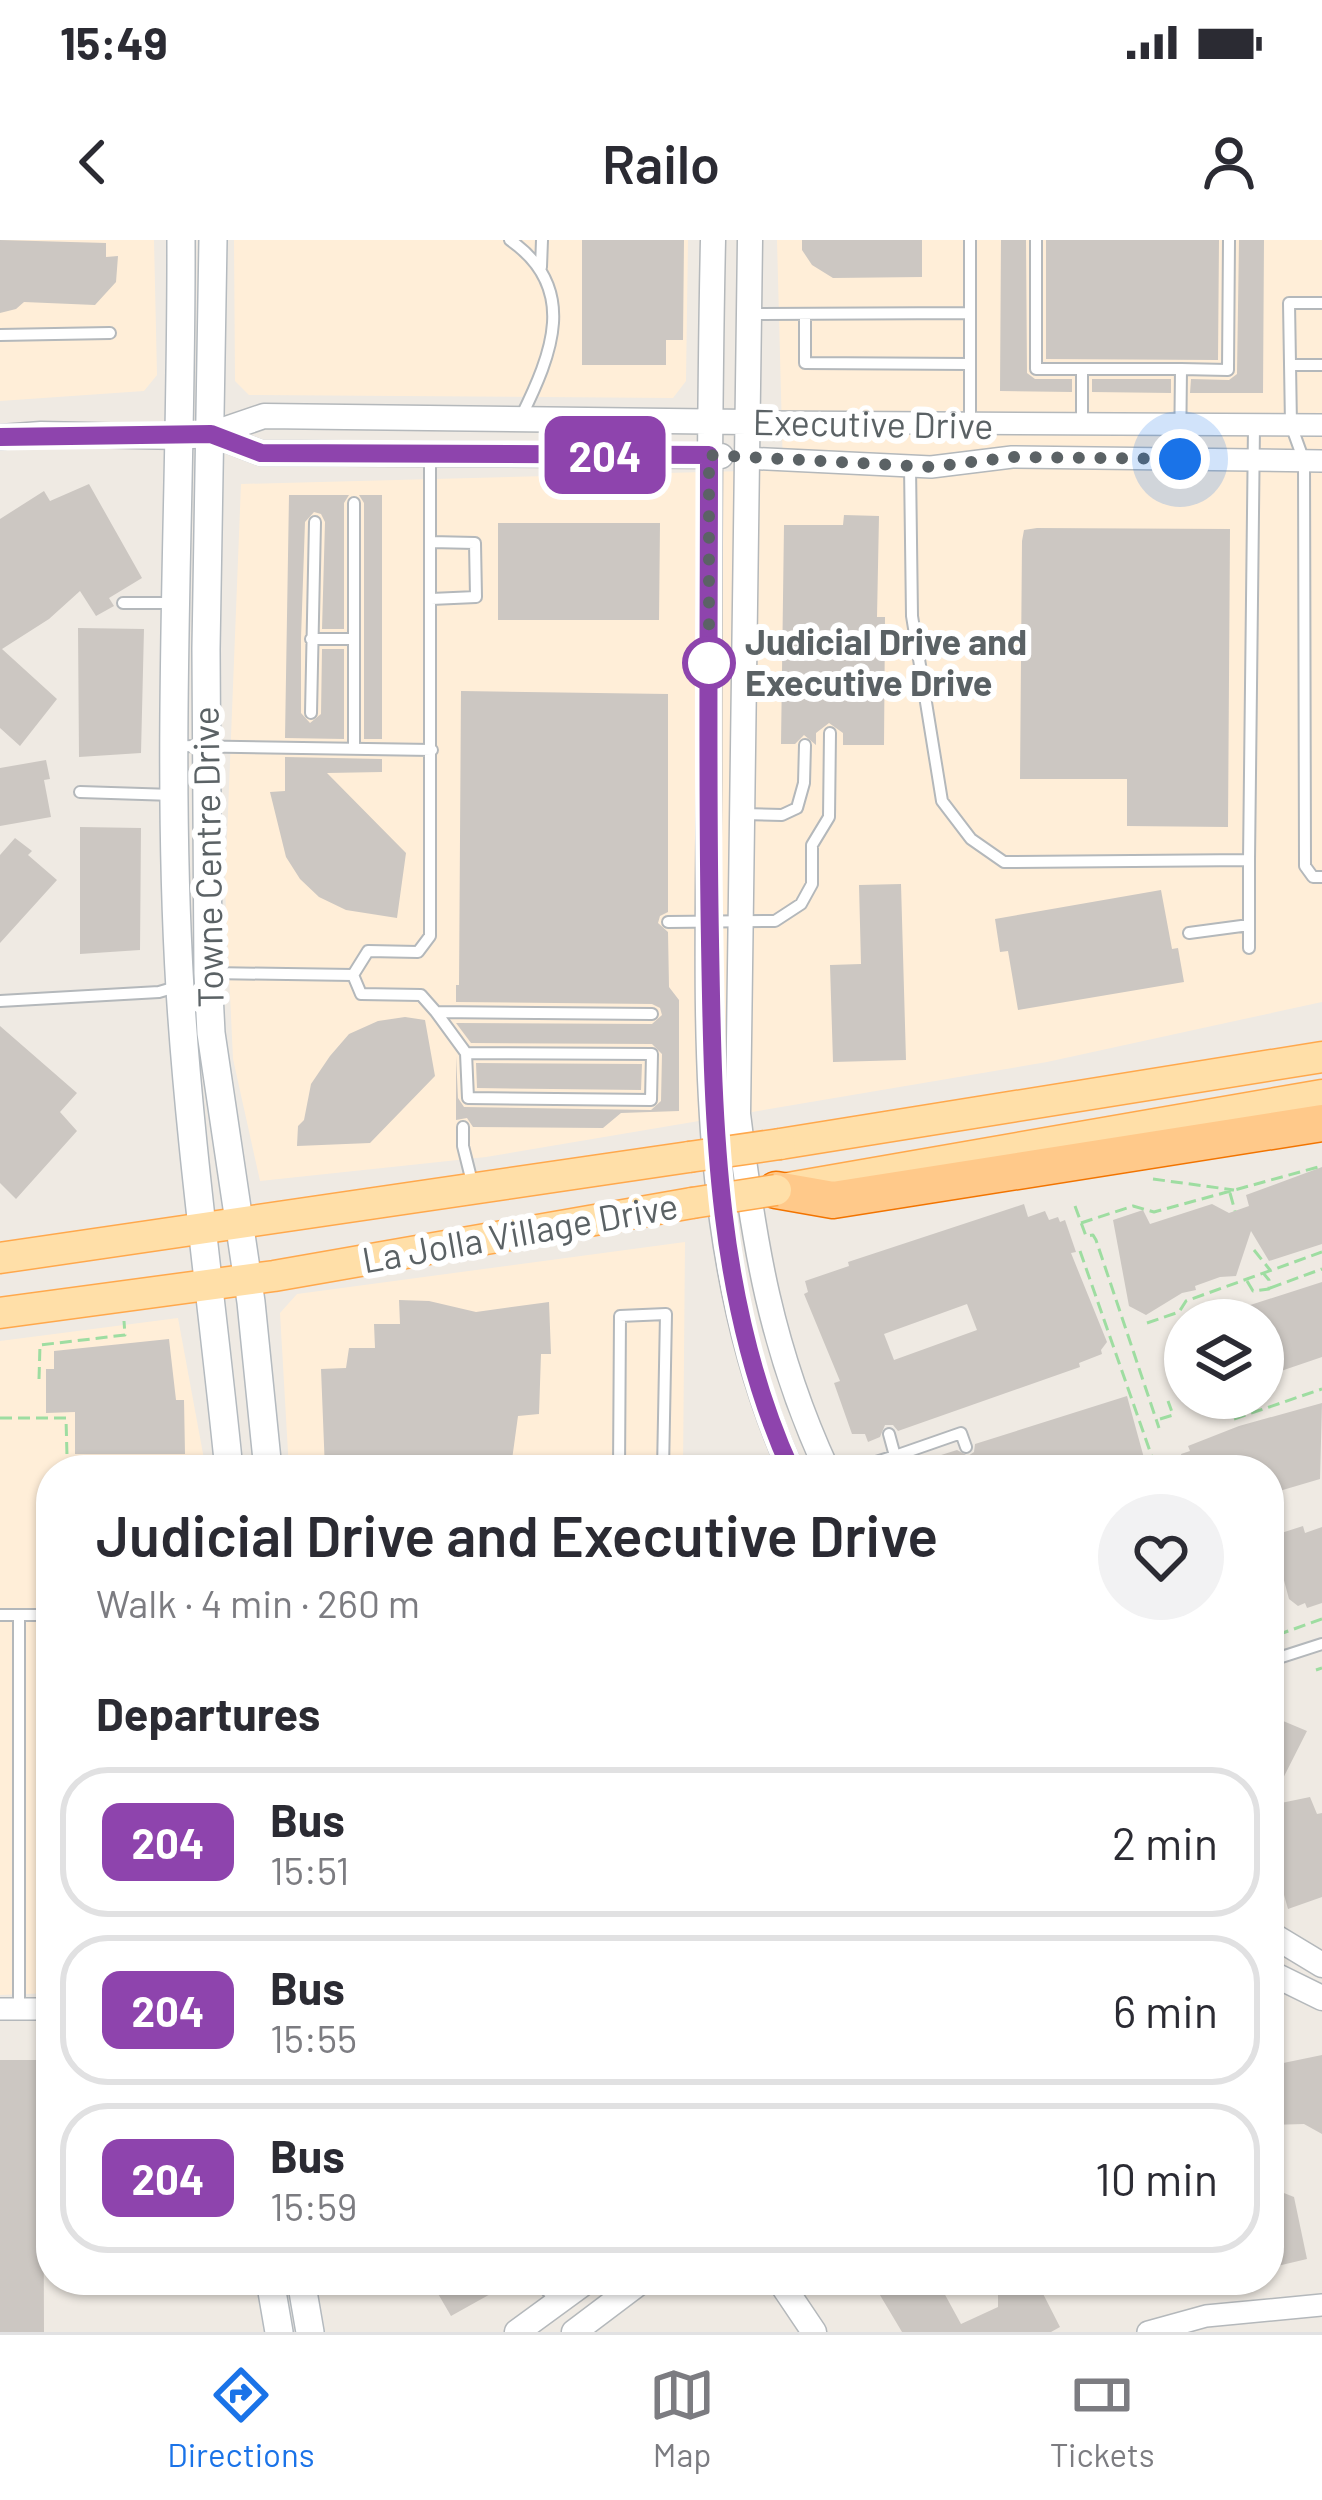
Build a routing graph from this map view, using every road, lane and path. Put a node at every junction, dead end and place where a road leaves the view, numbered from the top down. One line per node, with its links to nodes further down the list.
1 (181, 240): 33 (main road, Towne Centre Drive)
2 (214, 240): 31 (main road, Towne Centre Drive)
3 (510, 240): 10 (lane)
4 (542, 240): 10 (lane)
5 (713, 240): 23 (street)
6 (750, 240): 13 (street)
7 (970, 240): 12 (lane)
8 (1036, 240): 20 (lane)
9 (1229, 240): 21 (lane)
10 (541, 267): 22 (lane)
11 (1322, 303): 18 (lane)
12 (970, 313): 14 (lane); 17 (lane)
13 (748, 314): 14 (lane); 24 (street)
14 (805, 314): 17 (lane)
15 (110, 333): 16 (lane)
16 (0, 335)
17 (970, 364): 25 (lane)
18 (1291, 365): 19 (lane); 26 (lane)
19 (1322, 365)
20 (1082, 369): 21 (lane); 28 (lane)
21 (1181, 369): 29 (lane)
22 (520, 418): 23 (street, Executive Drive); 31 (street, Executive Drive)
23 (709, 421): 24 (street, Executive Drive); 35 (street)
24 (747, 422): 25 (street, Executive Drive); 36 (street)
25 (970, 425): 28 (street, Executive Drive)
26 (1291, 425): 27 (street, Executive Drive); 30 (street, Executive Drive); 39 (lane)
27 (1322, 425)
28 (1082, 426): 29 (street, Executive Drive)
29 (1180, 426): 30 (street, Executive Drive); 37 (lane)
30 (1254, 426): 38 (lane)
31 (211, 434): 33 (street, Executive Drive); 34 (street, Executive Drive); 57 (main road, Towne Centre Drive)
32 (0, 437): 33 (street, Executive Drive)
33 (182, 437): 50 (main road, Towne Centre Drive)
34 (430, 455): 35 (street, Executive Drive); 45 (lane)
35 (709, 455): 36 (street, Executive Drive); 67 (street)
36 (745, 458): 40 (street, Executive Drive); 62 (street)
37 (1180, 459): 38 (street, Executive Drive); 40 (street, Executive Drive)
38 (1254, 460): 39 (street, Executive Drive); 63 (lane)
39 (1313, 461): 44 (lane)
40 (910, 466): 63 (lane)
41 (354, 503): 51 (lane)
42 (315, 522): 52 (lane)
43 (1322, 531): 44 (lane)
44 (1304, 535): 46 (lane)
45 (431, 542): 48 (lane); 48 (lane)
46 (1304, 577): 47 (lane); 64 (lane)
47 (1322, 579)
48 (431, 599): 59 (lane)
49 (123, 603): 50 (lane)
50 (176, 603): 56 (main road, Towne Centre Drive)
51 (354, 639): 52 (lane); 58 (lane)
52 (311, 640): 53 (lane)
53 (311, 713)
54 (830, 733): 65 (lane)
55 (805, 745): 62 (lane)
56 (176, 746): 57 (lane); 61 (main road, Towne Centre Drive)
57 (206, 746): 58 (lane); 71 (main road, Towne Centre Drive)
58 (354, 748): 59 (lane)
59 (432, 750): 72 (lane)
60 (80, 792): 61 (lane)
61 (177, 795): 73 (main road, Towne Centre Drive)
62 (742, 814): 65 (street)
63 (1250, 860): 68 (lane)
64 (1322, 877)
65 (741, 921): 67 (lane); 122 (street)
66 (668, 922): 67 (lane)
67 (709, 922): 121 (street)
68 (1250, 925): 69 (lane); 70 (lane)
69 (1189, 933)
70 (1249, 948)
71 (208, 973): 72 (lane); 89 (main road, Towne Centre Drive)
72 (353, 975): 75 (lane)
73 (180, 986): 74 (lane); 90 (main road, Towne Centre Drive)
74 (0, 1001)
75 (436, 1012): 76 (lane); 77 (lane)
76 (652, 1014)
77 (466, 1054): 77 (lane)
78 (1322, 1057): 83 (main road, La Jolla Village Drive, bridge)
79 (1322, 1094): 84 (main road, La Jolla Village Drive)
80 (1322, 1123): 84 (highway)
81 (463, 1127): 83 (lane)
82 (1322, 1166): 85 (path)
83 (473, 1189): 89 (main road, La Jolla Village Drive)
84 (776, 1190): 98 (main road, La Jolla Village Drive, bridge)
85 (1229, 1192): 87 (path); 88 (path)
86 (1075, 1206): 88 (path)
87 (1235, 1211)
88 (1081, 1223): 105 (path)
89 (240, 1225): 90 (main road, La Jolla Village Drive); 98 (main road, Towne Centre Drive)
90 (202, 1230): 94 (main road, La Jolla Village Drive); 100 (main road, Towne Centre Drive)
91 (1254, 1250): 96 (path)
92 (1080, 1251): 106 (path)
93 (1322, 1252): 96 (path)
94 (0, 1258)
95 (1322, 1269): 101 (path)
96 (1271, 1272): 97 (path)
97 (1263, 1274): 99 (path); 99 (path)
98 (248, 1279): 100 (main road, La Jolla Village Drive); 118 (main road, Towne Centre Drive)
99 (1246, 1280): 104 (path)
100 (210, 1285): 102 (main road, La Jolla Village Drive); 117 (main road, Towne Centre Drive)
101 (1270, 1288)
102 (0, 1312)
103 (124, 1319): 107 (path)
104 (1147, 1323)
105 (1137, 1359): 106 (path); 112 (path)
106 (1120, 1365): 125 (path)
107 (39, 1378)
108 (1322, 1389): 109 (path)
109 (1284, 1402)
110 (0, 1418): 116 (path)
111 (1164, 1418): 112 (path)
112 (1157, 1420): 113 (path)
113 (1160, 1428)
114 (889, 1434): 123 (lane)
115 (966, 1447): 124 (lane)
116 (67, 1455)
117 (230, 1455)
118 (266, 1455)
119 (619, 1455): 120 (lane)
120 (663, 1455)
121 (784, 1455)
122 (820, 1455)
123 (895, 1455)
124 (898, 1455)
125 (1152, 1455)
126 (0, 1615): 127 (lane)
127 (20, 1615): 128 (lane); 137 (lane)
128 (36, 1615)
129 (1322, 1619): 130 (path)
130 (1284, 1633)
131 (1322, 1644): 132 (lane)
132 (1284, 1656)
133 (1284, 1943): 134 (street)
134 (1322, 1966)
135 (1284, 1979): 136 (street)
136 (1322, 1998)
137 (10, 2009)
138 (273, 2295): 146 (main road)
139 (304, 2295): 147 (main road)
140 (551, 2295): 144 (lane)
141 (568, 2295): 144 (street)
142 (623, 2295): 149 (street)
143 (788, 2295): 150 (street)
144 (558, 2303): 148 (street)
145 (1322, 2305): 151 (street)
146 (279, 2332)
147 (310, 2332)
148 (518, 2332)
149 (574, 2332)
150 (814, 2332)
151 (1148, 2332)

